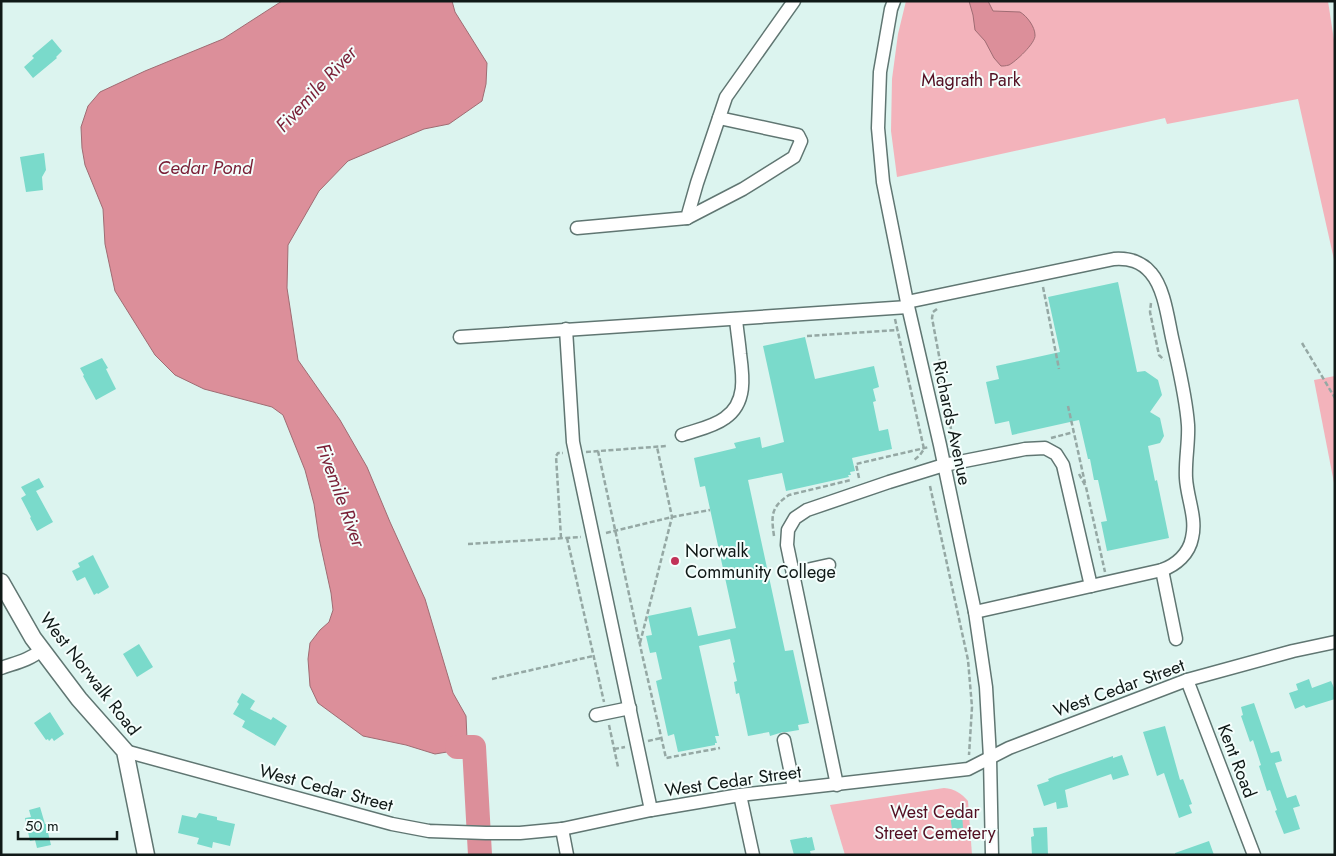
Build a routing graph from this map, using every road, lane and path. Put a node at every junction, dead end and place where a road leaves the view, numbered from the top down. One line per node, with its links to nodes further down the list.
1 (794, 1): 3 (street)
2 (894, 1): 8 (street, Richards Avenue)
3 (719, 118): 4 (street); 4 (street)
4 (687, 218): 5 (street)
5 (577, 228)
6 (1042, 285): 18 (path)
7 (1151, 303): 17 (path)
8 (908, 304): 9 (street); 31 (street, Richards Avenue); 44 (street)
9 (892, 308): 11 (street); 13 (path)
10 (944, 308): 22 (path)
11 (736, 319): 12 (street); 23 (street)
12 (566, 329): 15 (street); 58 (street)
13 (898, 330): 14 (path); 30 (path)
14 (807, 336)
15 (460, 337)
16 (1302, 343): 19 (path)
17 (1167, 362)
18 (1059, 369)
19 (1335, 398)
20 (1068, 406): 21 (path)
21 (1074, 432): 24 (path); 34 (path)
22 (951, 433)
23 (682, 435)
24 (1058, 444)
25 (666, 446): 26 (path)
26 (657, 447): 27 (path); 36 (path)
27 (598, 451): 28 (path); 37 (path)
28 (585, 452)
29 (564, 453): 40 (path)
30 (912, 462)
31 (944, 465): 46 (street); 48 (street); 49 (street, Richards Avenue)
32 (1078, 472): 34 (path)
33 (930, 486): 69 (path)
34 (1086, 487): 45 (path)
35 (710, 510): 36 (path)
36 (672, 517): 37 (path); 52 (path)
37 (616, 531): 38 (path); 52 (path)
38 (602, 534)
39 (583, 537): 41 (path)
40 (562, 538): 41 (path); 42 (path)
41 (567, 538): 54 (path)
42 (468, 544)
43 (829, 565): 46 (street)
44 (1162, 570): 48 (street); 50 (street)
45 (1105, 572)
46 (793, 573): 70 (street)
47 (1, 582): 53 (main road, West Norwalk Road)
48 (1091, 586): 49 (street)
49 (975, 612): 67 (street, Richards Avenue)
50 (1176, 639)
51 (1335, 642): 57 (street, West Cedar Street)
52 (640, 644): 60 (path)
53 (41, 650): 55 (street); 66 (main road, West Norwalk Road)
54 (594, 656): 56 (path); 59 (path)
55 (1, 668)
56 (492, 679)
57 (1187, 680): 67 (street, West Cedar Street); 79 (street, Kent Road)
58 (630, 708): 59 (street); 73 (street)
59 (601, 714): 65 (path)
60 (661, 738): 62 (path); 64 (path)
61 (784, 740): 71 (street)
62 (647, 742)
63 (629, 746): 65 (path)
64 (720, 748)
65 (614, 749): 68 (path)
66 (125, 751): 74 (street, West Cedar Street); 75 (main road, West Norwalk Road)
67 (990, 758): 69 (street, West Cedar Street); 78 (street, Richards Avenue)
68 (618, 767)
69 (968, 769): 70 (street, West Cedar Street)
70 (837, 785): 71 (street, West Cedar Street)
71 (794, 788): 72 (street, West Cedar Street)
72 (740, 795): 73 (street, West Cedar Street); 77 (street)
73 (651, 810): 74 (street, West Cedar Street)
74 (562, 829): 76 (street)
75 (146, 855)
76 (567, 855)
77 (753, 855)
78 (992, 855)
79 (1254, 855)

